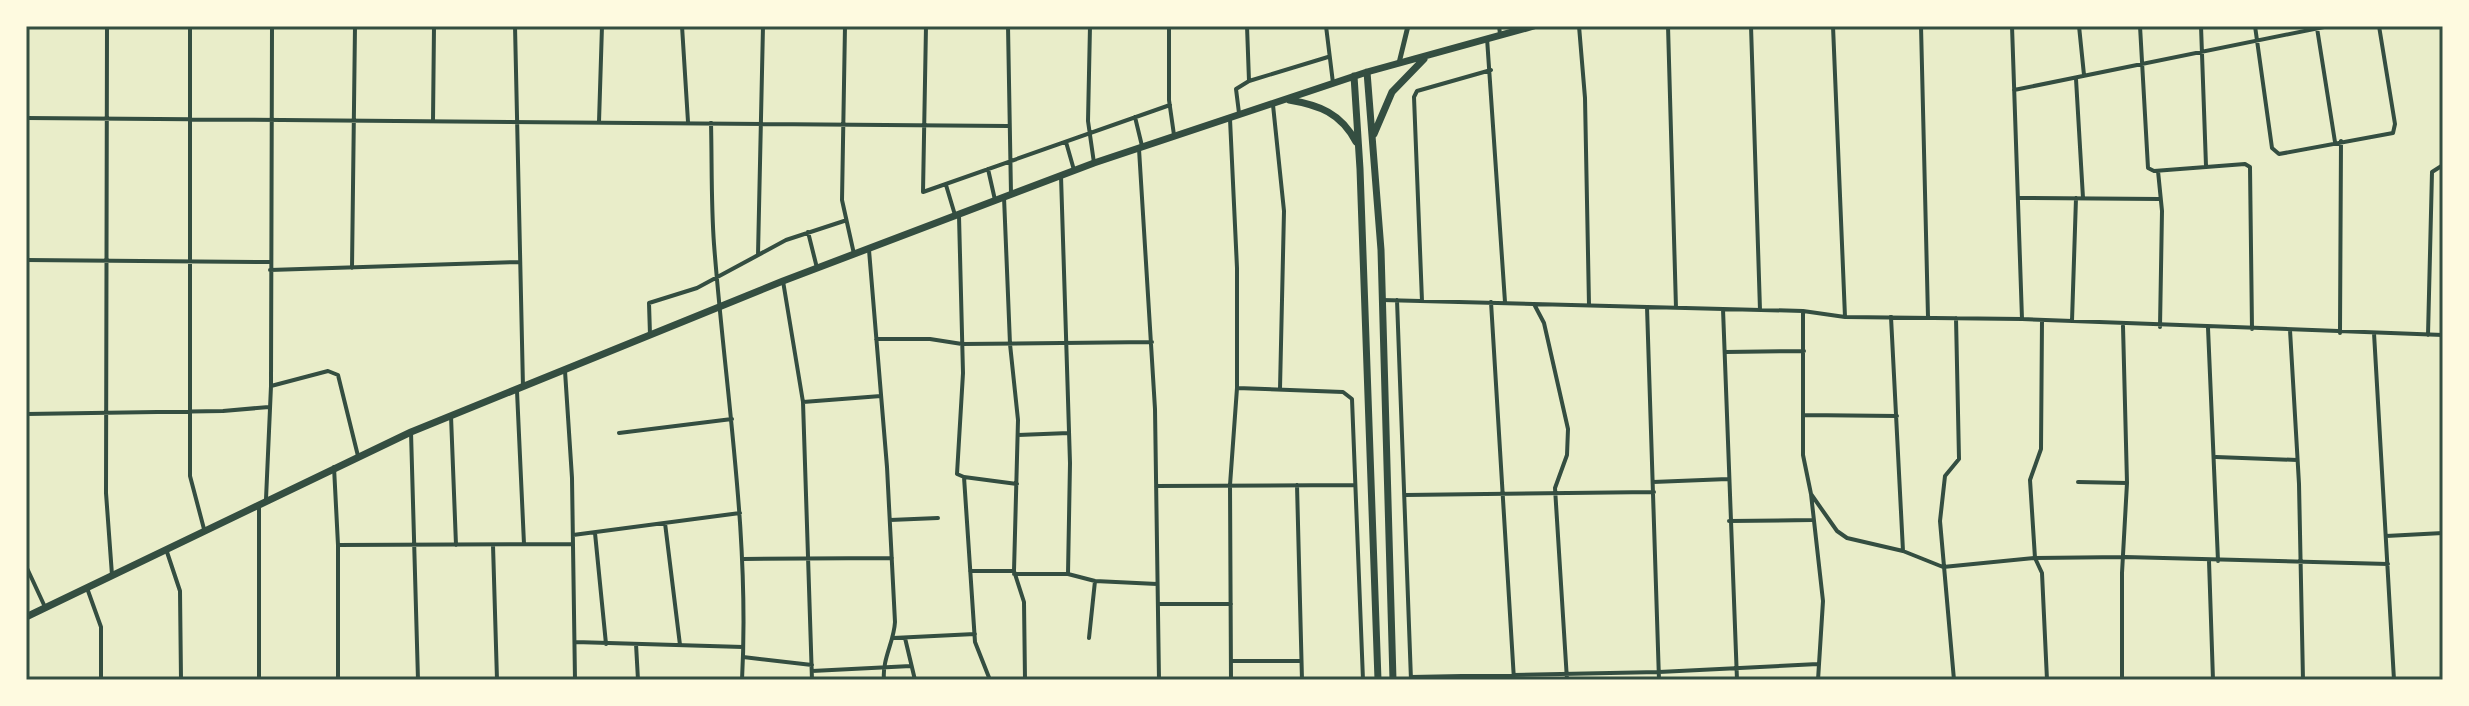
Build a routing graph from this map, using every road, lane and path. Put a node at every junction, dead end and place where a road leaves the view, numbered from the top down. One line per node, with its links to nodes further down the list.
1 (107, 26): 54 (street)
2 (190, 26): 55 (street)
3 (272, 26): 56 (street)
4 (355, 26): 58 (street)
5 (434, 26): 59 (street)
6 (515, 26): 57 (street)
7 (602, 26): 60 (street)
8 (682, 26): 61 (street)
9 (763, 26): 63 (street)
10 (845, 26): 64 (street)
11 (926, 26): 65 (street)
12 (1008, 26): 66 (street)
13 (1090, 26): 67 (street)
14 (1169, 26): 49 (street)
15 (1247, 26): 45 (street)
16 (1326, 26): 36 (street)
17 (1408, 26): 38 (street)
18 (1534, 26): 32 (highway)
19 (1579, 26): 110 (street)
20 (1668, 26): 113 (street)
21 (1751, 26): 115 (street)
22 (1833, 26): 117 (street)
23 (1921, 26): 119 (street)
24 (2012, 26): 47 (street)
25 (2079, 26): 43 (street)
26 (2140, 26): 39 (street)
27 (2201, 26): 35 (street)
28 (2255, 26): 34 (street)
29 (2329, 26): 31 (street)
30 (2379, 26): 71 (street)
31 (2317, 27): 34 (street); 71 (street)
32 (1500, 30): 33 (highway)
33 (1487, 38): 37 (highway); 40 (street)
34 (2258, 41): 35 (street); 71 (street)
35 (2203, 53): 39 (street); 77 (street)
36 (1328, 57): 45 (street); 46 (street)
37 (1426, 57): 38 (highway); 68 (highway)
38 (1399, 63): 41 (highway)
39 (2141, 63): 43 (street); 80 (street)
40 (1491, 70): 106 (street); 108 (street)
41 (1367, 72): 42 (highway); 68 (highway)
42 (1354, 76): 46 (highway); 72 (highway)
43 (2084, 76): 44 (street)
44 (2076, 79): 47 (street); 86 (street)
45 (1249, 81): 52 (street)
46 (1333, 83): 48 (highway)
47 (2014, 90): 84 (street)
48 (1287, 100): 50 (highway); 72 (highway)
49 (1170, 105): 51 (street); 69 (street)
50 (1273, 105): 52 (highway); 148 (street)
51 (1135, 117): 67 (street); 73 (street)
52 (1235, 117): 69 (highway); 147 (street)
53 (26, 118): 54 (street)
54 (107, 119): 55 (street); 95 (street)
55 (190, 119): 56 (street); 96 (street)
56 (269, 120): 58 (street); 97 (street)
57 (515, 120): 59 (street); 60 (street); 98 (street)
58 (355, 121): 59 (street); 99 (street)
59 (433, 121)
60 (599, 122): 61 (street)
61 (688, 122): 62 (street)
62 (711, 123): 63 (street); 102 (street)
63 (760, 123): 64 (street); 93 (street)
64 (843, 123): 65 (street); 89 (street)
65 (922, 124): 66 (street); 82 (street)
66 (1008, 126): 74 (street)
67 (1089, 134): 70 (street); 75 (street)
68 (1373, 136): 104 (highway)
69 (1175, 137): 73 (highway)
70 (1066, 142): 74 (street); 79 (street)
71 (2338, 142): 129 (street)
72 (1358, 146): 143 (highway)
73 (1141, 149): 75 (highway); 136 (street)
74 (1009, 162): 78 (street); 83 (street)
75 (1094, 163): 79 (highway)
76 (2443, 165): 132 (street)
77 (2206, 166): 80 (street); 127 (street)
78 (988, 169): 82 (street); 83 (street)
79 (1074, 171): 81 (highway)
80 (2158, 171): 87 (street)
81 (1061, 175): 83 (highway); 135 (street)
82 (946, 185): 88 (street)
83 (1003, 197): 88 (highway); 138 (street)
84 (2018, 198): 85 (street); 121 (street)
85 (2076, 198): 86 (street); 123 (street)
86 (2083, 198): 87 (street)
87 (2161, 199): 125 (street)
88 (957, 214): 91 (highway); 137 (street)
89 (844, 221): 90 (street); 92 (street)
90 (808, 232): 93 (street); 100 (street)
91 (868, 248): 92 (highway); 134 (street)
92 (854, 254): 100 (highway)
93 (758, 255): 102 (street)
94 (26, 260): 95 (street)
95 (108, 261): 96 (street); 152 (street)
96 (191, 262): 97 (street); 153 (street)
97 (269, 262): 101 (street)
98 (519, 262): 99 (street); 146 (street)
99 (352, 268): 101 (street)
100 (818, 268): 103 (highway)
101 (270, 270): 145 (street)
102 (717, 277): 111 (street); 131 (street)
103 (783, 281): 111 (highway); 150 (street)
104 (1382, 300): 105 (street); 142 (highway)
105 (1397, 300): 106 (street); 182 (street)
106 (1422, 301): 107 (street)
107 (1491, 302): 108 (street); 180 (street)
108 (1505, 302): 109 (street)
109 (1534, 304): 110 (street); 178 (street)
110 (1589, 305): 112 (street)
111 (722, 306): 131 (highway); 158 (street)
112 (1647, 307): 113 (street); 170 (street)
113 (1676, 308): 114 (street)
114 (1723, 309): 115 (street); 140 (street)
115 (1760, 310): 116 (street)
116 (1803, 311): 117 (street); 139 (street)
117 (1845, 317): 118 (street)
118 (1891, 317): 119 (street); 157 (street)
119 (1928, 317): 120 (street)
120 (1956, 318): 121 (street); 213 (street)
121 (2022, 319): 122 (street)
122 (2042, 320): 123 (street); 205 (street)
123 (2072, 321): 124 (street)
124 (2123, 326): 125 (street); 172 (street)
125 (2160, 327): 126 (street)
126 (2208, 328): 127 (street); 165 (street)
127 (2252, 329): 128 (street)
128 (2290, 330): 129 (street); 166 (street)
129 (2340, 333): 130 (street)
130 (2374, 333): 132 (street); 194 (street)
131 (650, 335): 141 (highway)
132 (2428, 335): 133 (street)
133 (2443, 335)
134 (876, 339): 137 (street); 149 (street)
135 (1066, 342): 136 (street); 138 (street); 162 (street)
136 (1152, 342): 177 (street)
137 (962, 344): 138 (street); 168 (street)
138 (1010, 344): 163 (street)
139 (1804, 351): 140 (street); 155 (street)
140 (1725, 352): 169 (street)
141 (565, 370): 146 (highway); 193 (street)
142 (1382, 379): 143 (highway); 267 (highway)
143 (1365, 380): 266 (highway)
144 (26, 382): 154 (street)
145 (271, 386): 151 (street); 164 (street)
146 (520, 388): 156 (highway); 195 (street)
147 (1237, 388): 148 (street); 174 (street)
148 (1280, 390): 176 (street)
149 (881, 396): 150 (street); 186 (street)
150 (803, 402): 207 (street)
151 (269, 407): 153 (street); 183 (street)
152 (108, 410): 153 (street); 154 (street); 217 (street)
153 (189, 412): 190 (street)
154 (26, 414): 159 (street)
155 (1803, 415): 157 (street); 181 (street)
156 (451, 416): 160 (highway); 199 (street)
157 (1897, 416): 202 (street)
158 (732, 419): 161 (street); 184 (street)
159 (26, 424)
160 (411, 432): 164 (highway); 198 (street)
161 (619, 433)
162 (1069, 433): 163 (street); 216 (street)
163 (1018, 435): 173 (street)
164 (358, 456): 167 (highway)
165 (2215, 457): 166 (street); 209 (street)
166 (2297, 460): 210 (street)
167 (334, 467): 183 (highway); 197 (street)
168 (964, 477): 173 (street); 214 (street)
169 (1728, 479): 170 (street); 188 (street)
170 (1653, 482): 179 (street)
171 (2078, 482): 172 (street)
172 (2127, 483): 203 (street)
173 (1017, 484): 215 (street)
174 (1230, 485): 175 (street); 177 (street); 222 (street)
175 (1297, 485): 176 (street); 236 (street)
176 (1355, 485): 265 (street)
177 (1156, 486): 219 (street)
178 (1555, 492): 179 (street); 180 (street); 245 (street)
179 (1654, 492): 243 (street)
180 (1502, 494): 182 (street); 244 (street)
181 (1811, 494): 187 (street); 202 (street)
182 (1405, 495): 246 (street)
183 (262, 501): 190 (highway); 249 (street)
184 (740, 513): 189 (street); 206 (street)
185 (938, 518): 186 (street)
186 (890, 520): 204 (street)
187 (1812, 520): 188 (street); 237 (street)
188 (1729, 521): 241 (street)
189 (665, 523): 191 (street); 232 (street)
190 (204, 529): 201 (highway)
191 (595, 533): 193 (street); 230 (street)
192 (2443, 533): 194 (street)
193 (573, 535): 196 (street)
194 (2386, 536): 211 (street)
195 (524, 544): 196 (street); 200 (street)
196 (573, 544): 229 (street)
197 (338, 545): 198 (street); 250 (street)
198 (416, 545): 199 (street); 251 (street)
199 (456, 545): 200 (street)
200 (493, 545): 252 (street)
201 (166, 548): 217 (highway); 248 (street)
202 (1903, 551): 213 (street)
203 (2125, 557): 205 (street); 208 (street); 273 (street)
204 (892, 558): 207 (street); 226 (street)
205 (2035, 558): 213 (street); 272 (street)
206 (742, 559): 207 (street); 233 (street)
207 (808, 559): 239 (street)
208 (2209, 561): 209 (street); 274 (street)
209 (2218, 561): 210 (street)
210 (2300, 562): 211 (street); 275 (street)
211 (2388, 564): 276 (street)
212 (26, 566): 223 (street)
213 (1943, 567): 271 (street)
214 (970, 571): 215 (street); 225 (street)
215 (1014, 573): 216 (street); 261 (street)
216 (1068, 574): 218 (street)
217 (112, 575): 220 (highway)
218 (1095, 581): 219 (street); 228 (street)
219 (1157, 584): 221 (street)
220 (87, 588): 223 (highway); 247 (street)
221 (1158, 604): 222 (street); 262 (street)
222 (1231, 604): 235 (street)
223 (45, 607): 224 (highway)
224 (26, 617)
225 (975, 634): 227 (street); 260 (street)
226 (893, 638): 227 (street); 240 (street)
227 (905, 638): 238 (street)
228 (1089, 638)
229 (575, 642): 230 (street); 253 (street)
230 (606, 644): 231 (street)
231 (636, 644): 232 (street); 254 (street)
232 (680, 645): 233 (street)
233 (743, 647): 234 (street)
234 (743, 657): 239 (street); 255 (street)
235 (1231, 661): 236 (street); 263 (street)
236 (1302, 661): 264 (street)
237 (1818, 664): 241 (street); 270 (street)
238 (911, 666): 240 (street); 259 (street)
239 (812, 668): 242 (street); 256 (street)
240 (883, 668): 242 (street); 258 (street)
241 (1736, 669): 243 (street); 269 (street)
242 (838, 671): 257 (street)
243 (1659, 672): 245 (street); 268 (street)
244 (1514, 677): 245 (street); 246 (street)
245 (1566, 677)
246 (1411, 679)
247 (101, 680)
248 (181, 680)
249 (259, 680)
250 (338, 680)
251 (418, 680)
252 (497, 680)
253 (575, 680)
254 (638, 680)
255 (742, 680)
256 (812, 680)
257 (838, 680)
258 (884, 680)
259 (915, 680)
260 (990, 680)
261 (1025, 680)
262 (1159, 680)
263 (1231, 680)
264 (1302, 680)
265 (1363, 680)
266 (1378, 680)
267 (1393, 680)
268 (1659, 680)
269 (1737, 680)
270 (1818, 680)
271 (1954, 680)
272 (2047, 680)
273 (2122, 680)
274 (2213, 680)
275 (2303, 680)
276 (2394, 680)

